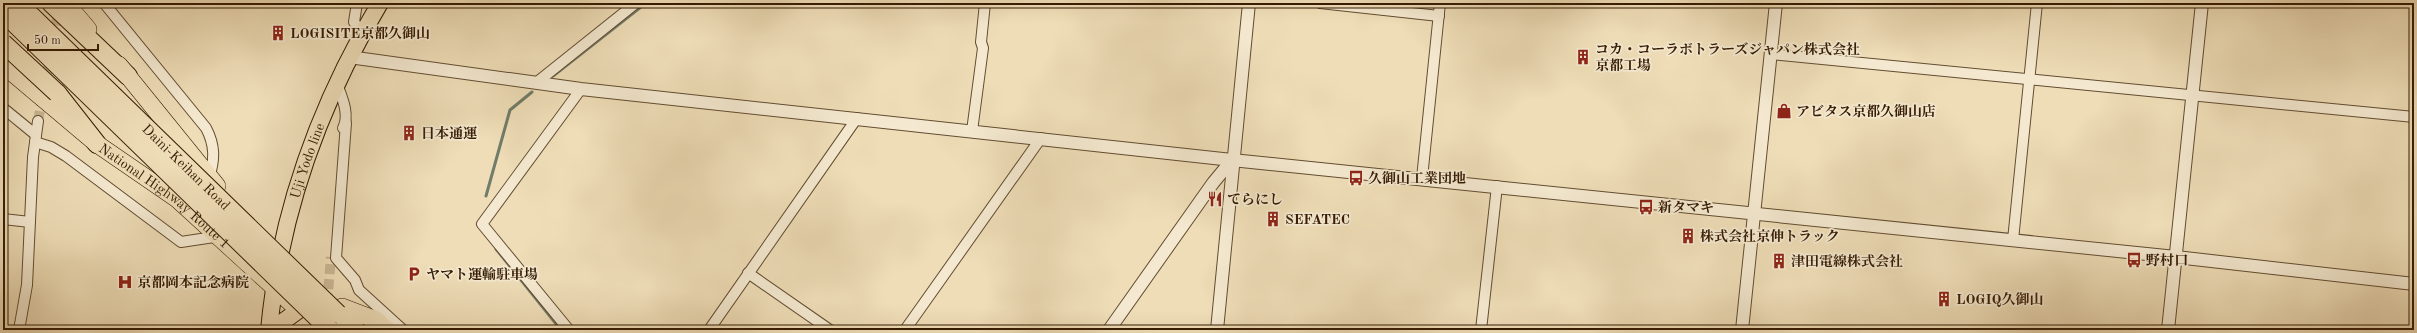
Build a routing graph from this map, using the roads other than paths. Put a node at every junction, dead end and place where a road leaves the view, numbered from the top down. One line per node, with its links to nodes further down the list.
1 (18, 3): 60 (highway, Daini-Keihan Road, bridge)
2 (50, 3): 22 (highway)
3 (66, 3): 22 (highway)
4 (104, 3): 38 (street)
5 (357, 3): 17 (street)
6 (380, 3): 17 (main road, Uji Yodo line)
7 (636, 3): 24 (street)
8 (985, 3): 33 (street)
9 (1249, 3): 37 (street)
10 (1320, 3): 16 (street)
11 (1440, 3): 16 (street)
12 (1776, 3): 19 (street)
13 (2037, 3): 23 (street)
14 (2202, 3): 27 (street)
15 (3, 12): 59 (highway, Daini-Keihan Road, bridge)
16 (1438, 16): 39 (street)
17 (362, 33): 20 (main road, Uji Yodo line)
18 (3, 43): 36 (highway, bridge)
19 (1771, 54): 23 (street); 41 (street)
20 (349, 58): 24 (street); 25 (main road, Uji Yodo line)
21 (3, 65): 36 (highway, National Highway Route 1)
22 (128, 76): 38 (highway)
23 (2030, 78): 27 (street); 44 (street)
24 (536, 83): 26 (street)
25 (337, 84): 32 (street); 46 (main road, Uji Yodo line)
26 (581, 89): 30 (street); 62 (street)
27 (2193, 94): 29 (street); 48 (street)
28 (3, 108): 34 (street)
29 (2414, 116)
30 (857, 118): 33 (street); 49 (street)
31 (38, 121): 34 (street)
32 (346, 122): 47 (street); 52 (street)
33 (972, 131): 35 (street)
34 (36, 138): 43 (street); 45 (street)
35 (1041, 138): 37 (street); 65 (street)
36 (97, 144): 45 (highway, National Highway Route 1)
37 (1232, 160): 39 (street); 66 (street); 67 (street)
38 (209, 178): 46 (highway)
39 (1422, 178): 40 (street)
40 (1497, 186): 41 (street); 68 (street)
41 (1754, 214): 44 (street); 69 (street)
42 (3, 219): 43 (street)
43 (30, 222): 55 (street)
44 (2013, 240): 48 (street)
45 (232, 247): 51 (highway, National Highway Route 1)
46 (282, 247): 51 (main road, Uji Yodo line); 54 (highway)
47 (331, 257)
48 (2176, 257): 50 (street); 70 (street)
49 (748, 273): 63 (street); 64 (street)
50 (2414, 284)
51 (273, 288): 53 (highway, National Highway Route 1); 56 (main road, Uji Yodo line)
52 (374, 306): 54 (street); 61 (street)
53 (299, 310): 57 (main road); 58 (highway, National Highway Route 1)
54 (378, 327)
55 (19, 330)
56 (269, 330)
57 (277, 330)
58 (322, 330)
59 (330, 330)
60 (356, 330)
61 (403, 330)
62 (569, 330)
63 (709, 330)
64 (830, 330)
65 (905, 330)
66 (1109, 330)
67 (1217, 330)
68 (1481, 330)
69 (1742, 330)
70 (2168, 330)

